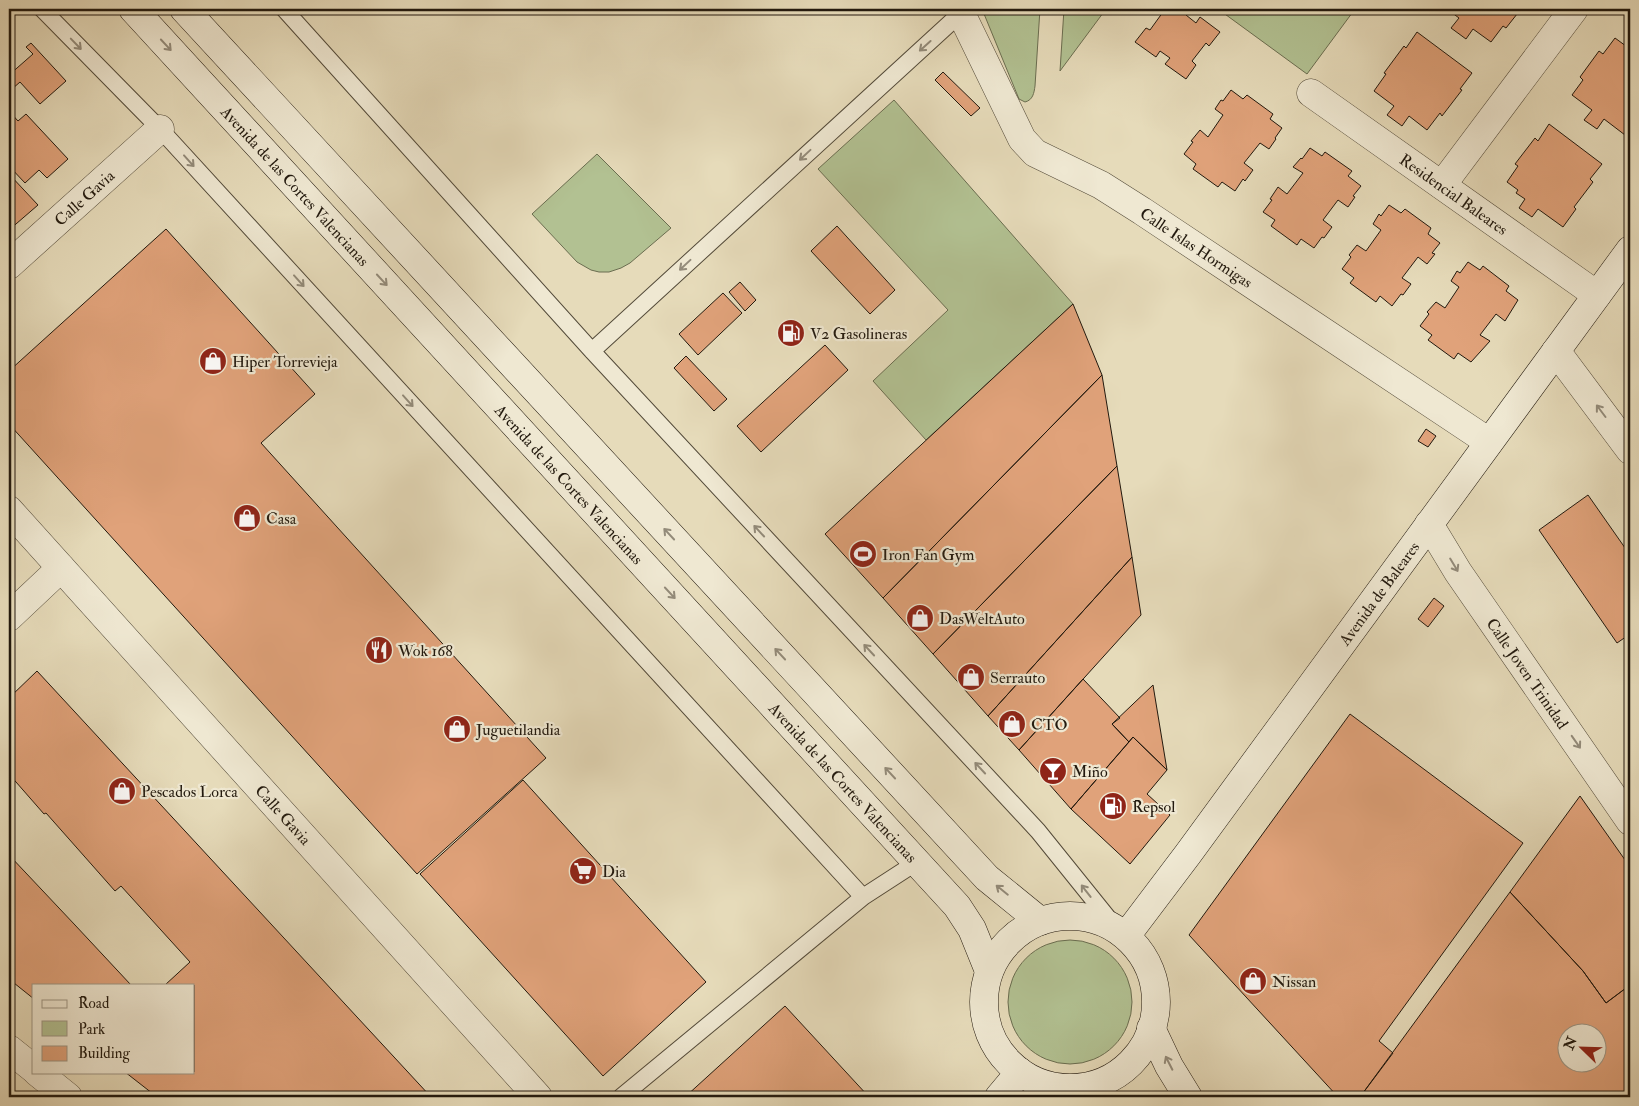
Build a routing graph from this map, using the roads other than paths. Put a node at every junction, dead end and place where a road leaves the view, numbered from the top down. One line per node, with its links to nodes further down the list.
1 (42, 9): 8 (lane, one-way to 8)
2 (133, 9): 22 (main road, Avenida de las Cortes Valencianas, one-way to 22)
3 (184, 9): 24 (main road, one-way to 3)
4 (284, 9): 13 (lane)
5 (1574, 9): 9 (main road)
6 (960, 11): 13 (lane, one-way to 13); 15 (main road, Calle Islas Hormigas)
7 (1311, 93): 9 (main road, Residencial Baleares)
8 (160, 129): 11 (main road, Calle Gavia); 23 (lane, one-way to 23)
9 (1442, 185): 12 (main road, Residencial Baleares)
10 (1630, 250): 12 (main road, Avenida de Baleares)
11 (9, 265)
12 (1597, 295): 14 (main road, Avenida de Baleares)
13 (592, 351): 25 (lane, one-way to 13)
14 (1556, 351): 15 (main road, Avenida de Baleares); 16 (main road, one-way to 14)
15 (1489, 442): 18 (main road, Avenida de Baleares)
16 (1630, 450)
17 (9, 510): 19 (main road, Calle Gavia)
18 (1429, 524): 21 (main road, Calle Joven Trinidad, one-way to 21); 25 (main road, Avenida de Baleares)
19 (61, 568): 20 (main road); 34 (main road, Calle Gavia)
20 (9, 617)
21 (1630, 821)
22 (917, 862): 23 (lane); 26 (main road, Avenida de las Cortes Valencianas)
23 (863, 897): 35 (lane)
24 (1040, 921): 25 (main road); 26 (main road)
25 (1121, 933): 27 (main road)
26 (989, 971): 30 (main road)
27 (1152, 1028): 32 (main road); 37 (main road, one-way to 27)
28 (9, 1049): 29 (main road)
29 (32, 1068)
30 (1020, 1072): 32 (main road); 36 (main road)
31 (39, 1074): 33 (main road)
32 (1100, 1092)
33 (68, 1097)
34 (538, 1097)
35 (621, 1097)
36 (999, 1097)
37 (1188, 1097)

